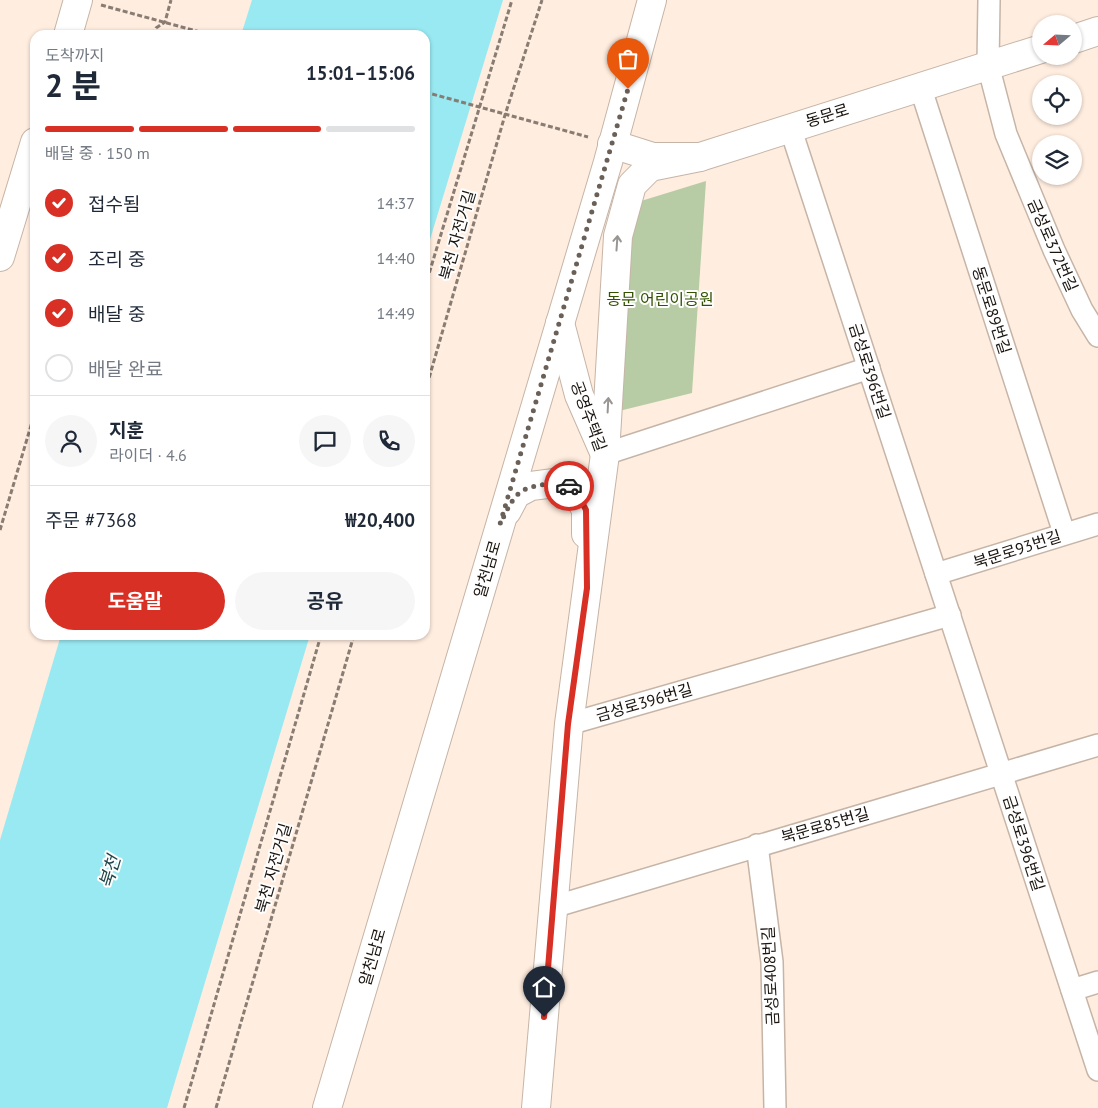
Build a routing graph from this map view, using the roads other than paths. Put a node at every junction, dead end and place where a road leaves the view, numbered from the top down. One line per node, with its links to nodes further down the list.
1 (652, 0): 9 (street, 알천남로)
2 (989, 0): 6 (street, 금성로372번길)
3 (89, 2): 4 (street)
4 (71, 30)
5 (1032, 52): 6 (street, 동문로)
6 (988, 65): 7 (street, 동문로); 14 (street, 금성로372번길)
7 (920, 86): 8 (street, 동문로); 19 (street, 동문로89번길)
8 (790, 127): 10 (street, 동문로); 15 (street, 금성로396번길)
9 (612, 144): 10 (street, 동문로); 13 (street, 알천남로)
10 (700, 157): 16 (street, one-way to 10)
11 (30, 158): 12 (street)
12 (0, 257)
13 (560, 322): 16 (street, 공영주택길); 17 (street, 알천남로)
14 (1098, 336)
15 (869, 368): 16 (street); 20 (street, 금성로396번길)
16 (605, 454): 21 (street, 공영주택길)
17 (500, 524): 21 (street); 31 (street, 알천남로)
18 (1098, 524): 19 (street, 북문로93번길)
19 (1064, 534): 20 (street, 북문로93번길)
20 (936, 574): 22 (street, 금성로396번길)
21 (587, 588): 23 (street, 공영주택길)
22 (950, 615): 23 (street, 금성로396번길); 25 (street, 금성로396번길)
23 (568, 724): 27 (street, 공영주택길)
24 (1098, 745): 25 (street, 북문로85번길)
25 (1001, 774): 26 (street, 북문로85번길); 29 (street, 금성로396번길)
26 (757, 845): 27 (street, 북문로85번길); 33 (street, 금성로408번길)
27 (553, 907): 32 (street, 공영주택길)
28 (1098, 982): 29 (street)
29 (1072, 990): 30 (street, 금성로396번길)
30 (1098, 1070)
31 (328, 1108)
32 (536, 1108)
33 (775, 1108)

